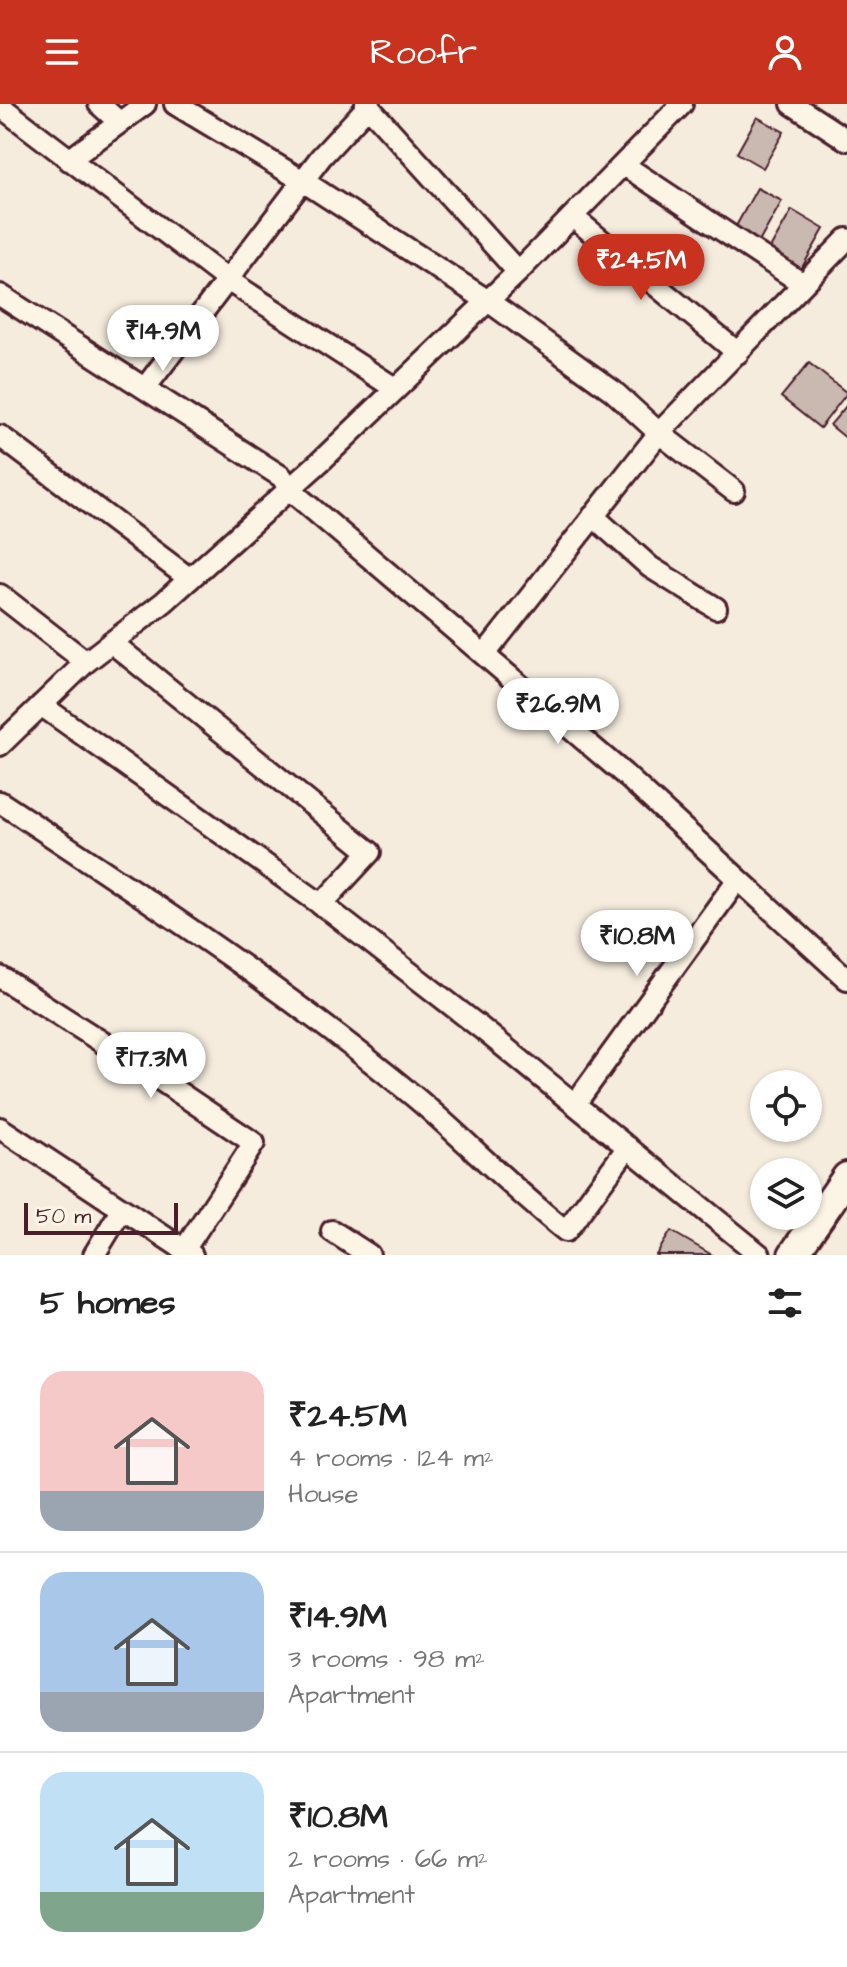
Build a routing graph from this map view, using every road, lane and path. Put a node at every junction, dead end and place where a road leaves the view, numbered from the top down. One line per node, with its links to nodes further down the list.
1 (99, 104): 8 (street)
2 (145, 104): 8 (street)
3 (175, 104): 12 (street)
4 (682, 104): 11 (street)
5 (792, 104): 9 (street)
6 (368, 105): 12 (street); 15 (street)
7 (0, 106): 10 (street)
8 (119, 122): 10 (street)
9 (847, 140)
10 (69, 160): 16 (street)
11 (624, 165): 13 (street); 17 (street)
12 (303, 181): 16 (street); 19 (street)
13 (573, 217): 15 (street); 20 (street)
14 (847, 239): 17 (street)
15 (518, 272): 19 (street)
16 (226, 279): 21 (street); 22 (street)
17 (803, 284): 20 (street)
18 (0, 295): 21 (street)
19 (488, 301): 22 (street); 23 (street)
20 (738, 353): 23 (street)
21 (145, 388): 25 (street)
22 (396, 389): 25 (street)
23 (659, 433): 26 (street); 27 (street)
24 (0, 436): 28 (street)
25 (289, 489): 28 (street); 32 (street)
26 (734, 491)
27 (593, 516): 30 (street); 32 (street)
28 (190, 579): 31 (street)
29 (0, 595): 33 (street)
30 (716, 608)
31 (111, 642): 33 (street); 38 (street)
32 (485, 654): 37 (street)
33 (86, 662): 34 (street)
34 (41, 705): 35 (street); 38 (street)
35 (0, 745)
36 (0, 802): 43 (street)
37 (738, 879): 40 (street); 41 (street)
38 (321, 905): 41 (street)
39 (0, 977): 47 (street)
40 (847, 979)
41 (575, 1104): 43 (street)
42 (0, 1128): 45 (street)
43 (628, 1147): 50 (street)
44 (847, 1177): 51 (main road)
45 (122, 1209): 47 (street); 48 (street)
46 (332, 1231): 49 (street)
47 (188, 1252)
48 (94, 1255)
49 (369, 1255)
50 (760, 1255)
51 (793, 1255)

